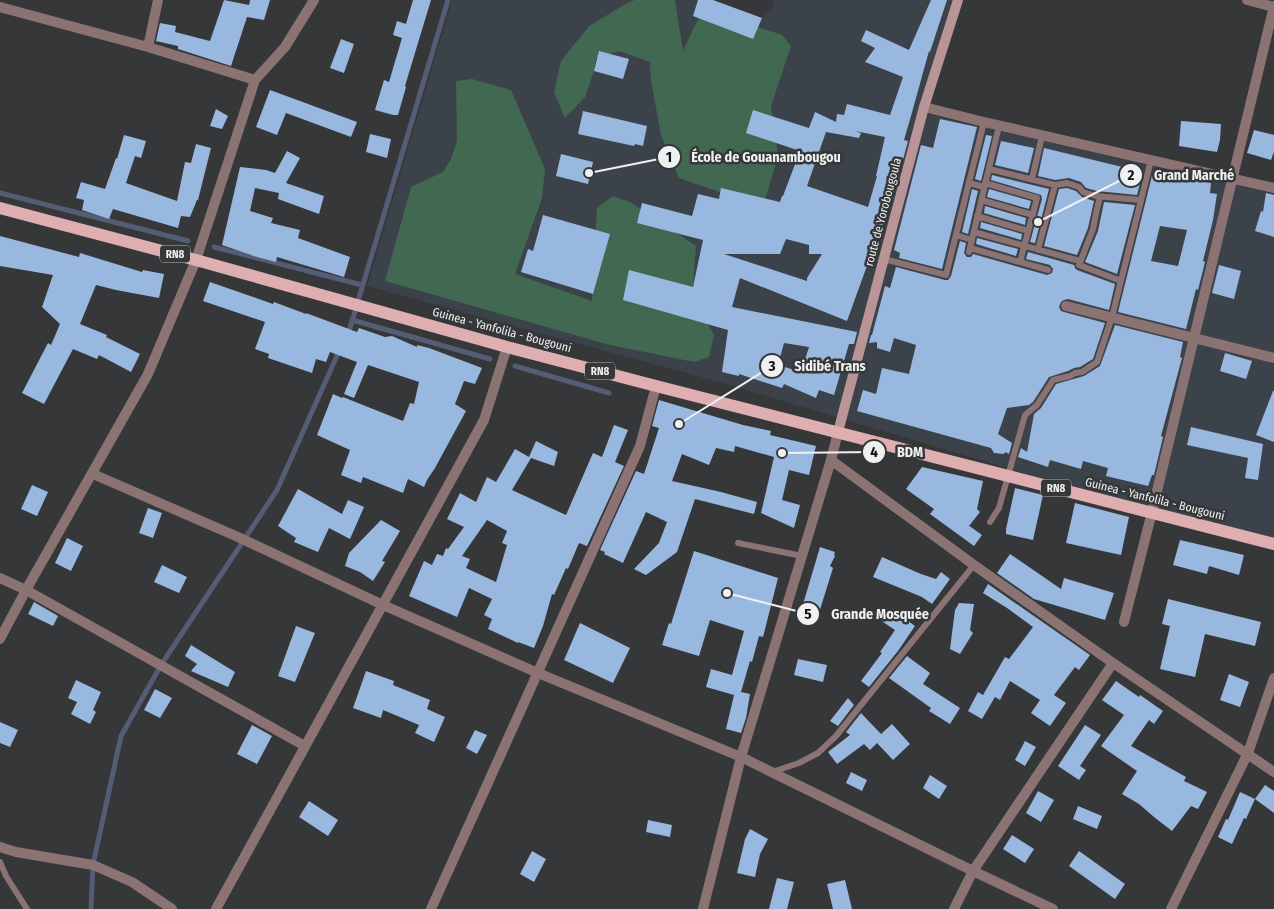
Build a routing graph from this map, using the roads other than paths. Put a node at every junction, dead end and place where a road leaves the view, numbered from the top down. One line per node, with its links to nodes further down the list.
1 (158, 0): 7 (street)
2 (314, 0): 8 (street)
3 (958, 0): 9 (main road, route de Yorobougoula)
4 (1247, 0): 6 (street)
5 (0, 7): 7 (street)
6 (1274, 7): 16 (street)
7 (148, 47): 8 (street)
8 (255, 80): 33 (street)
9 (924, 107): 10 (street); 32 (main road, route de Yorobougoula)
10 (984, 122): 11 (street); 17 (lane)
11 (999, 126): 12 (street); 14 (lane)
12 (1042, 136): 13 (street); 15 (lane)
13 (1151, 160): 16 (street); 23 (lane)
14 (989, 169): 15 (lane); 18 (lane)
15 (1032, 179): 19 (lane)
16 (1232, 179): 20 (street); 40 (street)
17 (969, 183): 18 (lane); 28 (lane)
18 (985, 185): 22 (lane); 25 (lane)
19 (1055, 185): 21 (lane); 31 (lane)
20 (1274, 188)
21 (1100, 197): 23 (lane); 34 (lane)
22 (981, 200): 25 (lane); 26 (lane)
23 (1140, 200): 37 (lane)
24 (0, 208): 33 (main road, Guinea - Yanfolila - Bougouni / RN8)
25 (1033, 215): 27 (lane)
26 (978, 216): 27 (lane); 29 (lane)
27 (1028, 231): 30 (lane)
28 (956, 235): 29 (lane); 32 (lane)
29 (973, 236): 30 (lane); 35 (lane)
30 (1024, 246): 31 (lane); 35 (lane)
31 (1038, 250): 34 (lane)
32 (884, 259): 44 (main road, route de Yorobougoula)
33 (196, 260): 41 (main road, Guinea - Yanfolila - Bougouni / RN8); 46 (street)
34 (1080, 261): 37 (lane)
35 (1020, 262): 36 (lane)
36 (1048, 270)
37 (1121, 281): 39 (lane)
38 (1066, 306): 39 (street)
39 (1112, 317): 40 (street); 47 (lane)
40 (1194, 338): 42 (street); 48 (street)
41 (508, 347): 43 (main road, Guinea - Yanfolila - Bougouni / RN8); 56 (street)
42 (1274, 358)
43 (656, 386): 44 (main road, Guinea - Yanfolila - Bougouni / RN8); 60 (street)
44 (838, 432): 45 (street); 47 (main road, Guinea - Yanfolila - Bougouni / RN8)
45 (831, 460): 52 (street); 53 (street)
46 (92, 474): 55 (street); 56 (street)
47 (1008, 476): 48 (main road, Guinea - Yanfolila - Bougouni / RN8); 49 (lane)
48 (1152, 512): 51 (main road, Guinea - Yanfolila - Bougouni / RN8); 57 (street)
49 (990, 522)
50 (738, 543): 52 (lane)
51 (1274, 544)
52 (802, 556): 64 (street)
53 (974, 566): 59 (street); 65 (lane)
54 (0, 578): 55 (street)
55 (26, 590): 58 (street); 62 (street)
56 (383, 605): 60 (street); 62 (street)
57 (1124, 622)
58 (0, 639)
59 (1113, 663): 63 (street); 69 (street)
60 (538, 673): 64 (street); 73 (street)
61 (1274, 678): 63 (street)
62 (305, 746): 72 (street)
63 (1248, 754): 66 (street); 77 (street)
64 (740, 758): 65 (street); 74 (street)
65 (771, 772): 69 (street)
66 (1274, 772)
67 (0, 847): 71 (street)
68 (0, 862): 70 (lane)
69 (972, 871): 75 (street); 76 (street)
70 (28, 909)
71 (172, 909)
72 (216, 909)
73 (431, 909)
74 (703, 909)
75 (954, 909)
76 (1053, 909)
77 (1171, 909)

